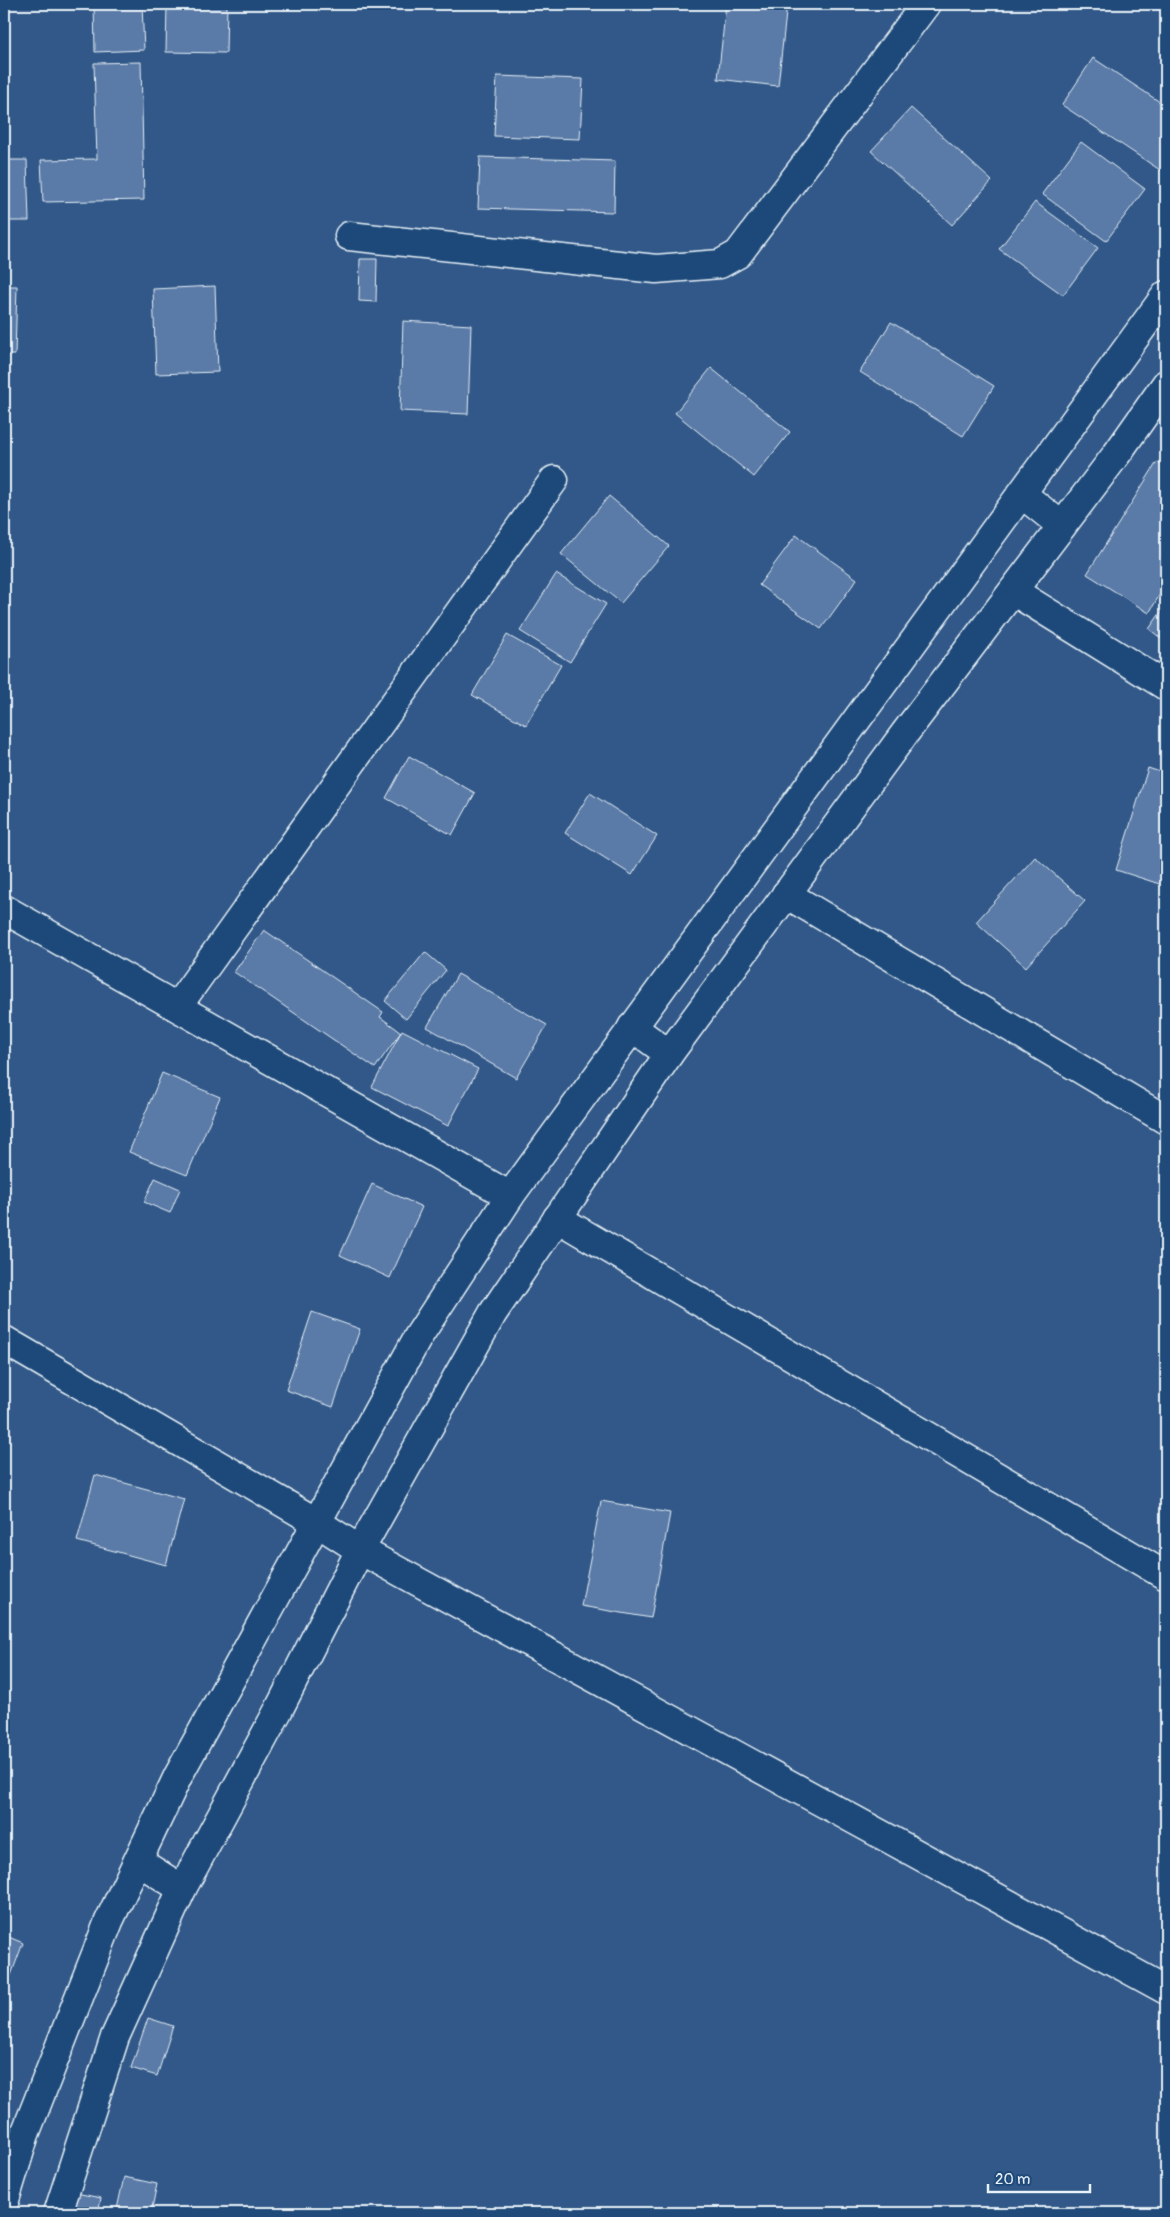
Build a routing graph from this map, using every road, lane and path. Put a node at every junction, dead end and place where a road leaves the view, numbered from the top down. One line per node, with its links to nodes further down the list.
1 (926, 4): 2 (street)
2 (348, 236)
3 (1166, 295): 6 (street)
4 (1166, 384): 7 (street)
5 (554, 480): 12 (street)
6 (1022, 494): 7 (street); 13 (street)
7 (1062, 526): 8 (street)
8 (1013, 591): 9 (street); 10 (street)
9 (1166, 686)
10 (786, 894): 14 (street); 15 (street)
11 (4, 909): 12 (street)
12 (177, 1007): 16 (street)
13 (632, 1026): 14 (street); 16 (street)
14 (669, 1054): 17 (street)
15 (1166, 1120)
16 (510, 1196): 19 (street)
17 (557, 1218): 20 (street); 21 (street)
18 (4, 1340): 19 (street)
19 (318, 1523): 20 (street); 22 (street)
20 (360, 1550): 23 (street); 24 (street)
21 (1166, 1576)
22 (138, 1860): 23 (street); 25 (street)
23 (182, 1889): 26 (street)
24 (1166, 1990)
25 (4, 2203)
26 (58, 2213)

